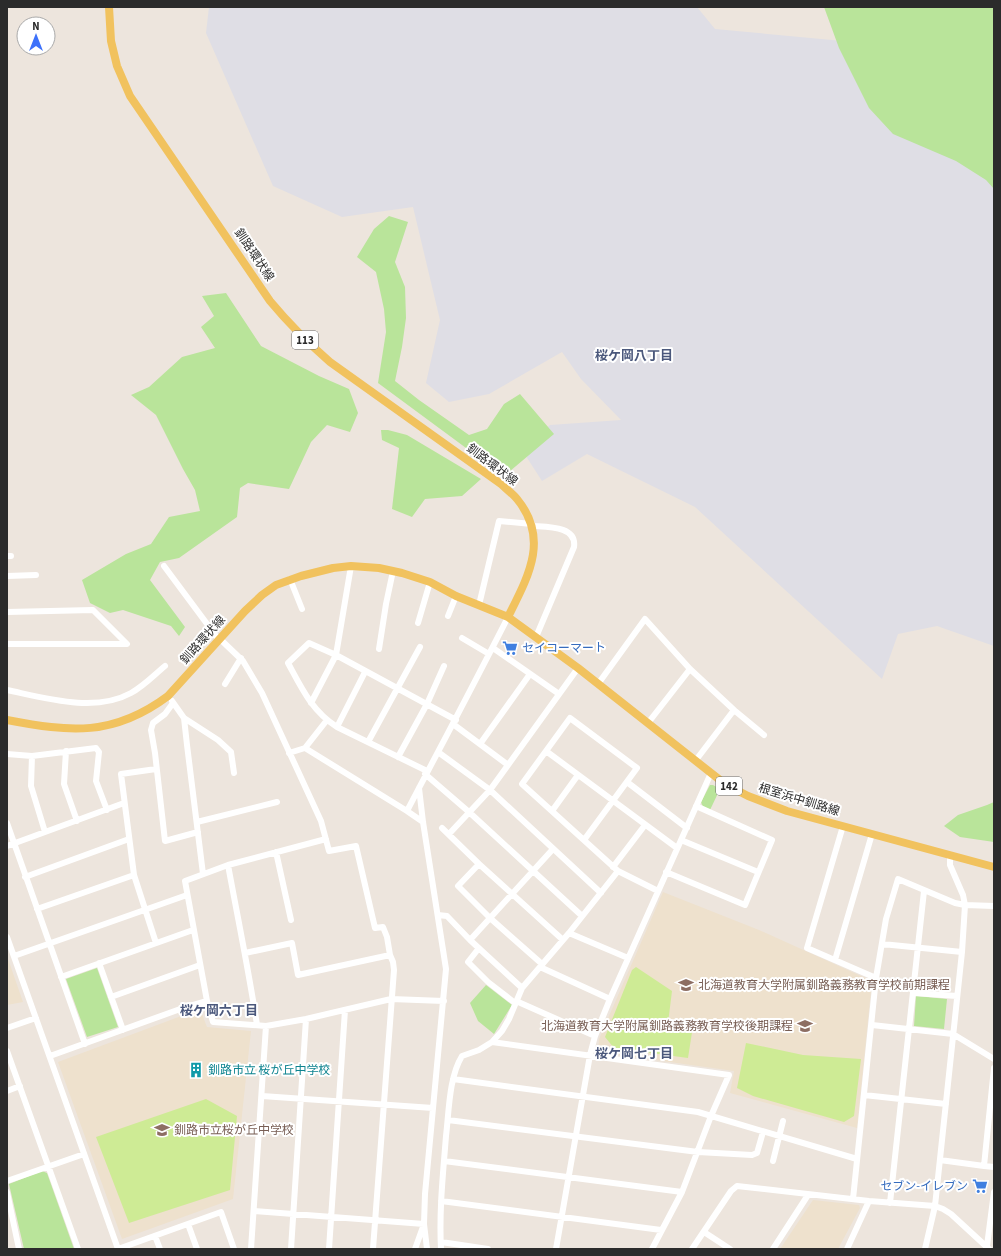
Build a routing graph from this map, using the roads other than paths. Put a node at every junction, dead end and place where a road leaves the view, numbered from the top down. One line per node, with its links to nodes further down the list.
1 (109, 7): 2 (main road, 釧路環状線 / 113)
2 (532, 525): 11 (street); 15 (main road, 釧路環状線 / 113); 17 (street)
3 (164, 566): 19 (street)
4 (351, 566): 5 (main road, 釧路環状線); 8 (main road, 釧路環状線); 24 (street)
5 (393, 571): 9 (main road, 釧路環状線); 22 (street)
6 (36, 575): 7 (street)
7 (7, 576)
8 (290, 580): 12 (street); 19 (main road, 釧路環状線)
9 (430, 582): 10 (main road, 釧路環状線); 16 (street)
10 (456, 596): 11 (main road, 釧路環状線); 14 (street)
11 (479, 605): 15 (main road, 釧路環状線)
12 (302, 610)
13 (7, 612): 20 (street)
14 (448, 616)
15 (508, 618): 17 (main road, 根室浜中釧路線 / 142); 23 (street)
16 (418, 623)
17 (536, 637): 28 (main road, 根室浜中釧路線 / 142)
18 (462, 638): 23 (street)
19 (219, 639): 25 (street); 37 (main road, 釧路環状線)
20 (7, 644)
21 (420, 647): 34 (street)
22 (379, 649)
23 (491, 651): 31 (street); 45 (street)
24 (336, 655): 30 (street); 39 (street); 39 (street)
25 (241, 658): 32 (street); 55 (street)
26 (165, 666): 35 (street)
27 (444, 666): 40 (street)
28 (578, 668): 33 (main road, 根室浜中釧路線 / 142); 36 (street)
29 (690, 669): 33 (street); 41 (street); 46 (street)
30 (365, 672): 34 (street); 47 (street)
31 (530, 674): 36 (street); 50 (street)
32 (225, 684)
33 (598, 684): 46 (main road, 根室浜中釧路線 / 142)
34 (396, 688): 40 (street); 49 (street)
35 (7, 690)
36 (559, 694): 60 (street)
37 (168, 696): 38 (street); 43 (main road, 釧路環状線)
38 (173, 703): 42 (street); 61 (street)
39 (311, 703): 44 (street)
40 (427, 704): 45 (street); 58 (street)
41 (734, 710): 48 (street); 59 (street)
42 (184, 718): 62 (street); 78 (street)
43 (7, 720)
44 (327, 720): 47 (street); 51 (street)
45 (455, 722): 50 (street); 54 (street)
46 (648, 723): 59 (main road, 根室浜中釧路線 / 142)
47 (337, 727): 49 (street)
48 (764, 736)
49 (368, 742): 58 (street)
50 (480, 744): 60 (street)
51 (305, 748): 55 (street); 74 (street)
52 (66, 751): 57 (street); 73 (street); 77 (street)
53 (546, 751): 65 (street); 66 (street); 75 (street)
54 (438, 752): 63 (street); 68 (street)
55 (289, 753): 89 (street)
56 (7, 754): 57 (street)
57 (32, 756): 85 (street)
58 (398, 757): 63 (street)
59 (696, 760): 64 (main road, 根室浜中釧路線 / 142)
60 (508, 765): 68 (street)
61 (156, 769): 71 (street); 86 (street)
62 (234, 773)
63 (426, 773): 67 (street); 76 (street)
64 (711, 773): 72 (street); 82 (main road, 根室浜中釧路線 / 142)
65 (578, 775): 69 (street); 75 (street)
66 (627, 782): 69 (street); 84 (street)
67 (419, 788): 74 (street); 79 (street)
68 (490, 790): 76 (street); 96 (street)
69 (612, 801): 81 (street); 91 (street)
70 (277, 802): 78 (street)
71 (124, 804): 73 (street); 90 (street)
72 (696, 806): 84 (street); 105 (street)
73 (107, 810): 77 (street)
74 (407, 811): 79 (street)
75 (552, 811): 91 (street)
76 (469, 812): 87 (street); 103 (street)
77 (77, 821): 85 (street)
78 (197, 822): 86 (street)
79 (423, 822): 118 (street)
80 (7, 823): 93 (street)
81 (645, 825): 95 (street); 102 (street)
82 (843, 826): 88 (main road, 根室浜中釧路線 / 142); 137 (street)
83 (442, 828): 87 (street)
84 (687, 828): 92 (street)
85 (45, 832): 93 (street)
86 (198, 832): 106 (street)
87 (449, 834): 99 (street)
88 (872, 834): 98 (main road, 根室浜中釧路線 / 142); 137 (street)
89 (326, 838): 97 (street); 135 (street)
90 (129, 839): 107 (street); 108 (street)
91 (584, 840): 102 (street)
92 (681, 840): 95 (street); 105 (street)
93 (14, 843): 94 (street); 108 (street)
94 (7, 846)
95 (678, 848): 104 (street)
96 (553, 849): 103 (street); 111 (street)
97 (276, 852): 100 (street); 121 (street)
98 (950, 855): 101 (main road, 根室浜中釧路線 / 142); 114 (street)
99 (479, 864): 112 (street); 120 (street)
100 (228, 865): 106 (street); 133 (street)
101 (994, 867)
102 (616, 869): 110 (street); 111 (street)
103 (534, 871): 112 (street); 119 (street)
104 (666, 872): 105 (street); 110 (street)
105 (758, 872)
106 (203, 874): 113 (street)
107 (134, 875): 116 (street); 117 (street)
108 (25, 877): 116 (street)
109 (924, 890): 114 (street); 129 (street); 130 (street)
110 (658, 891): 136 (street)
111 (601, 893): 119 (street)
112 (512, 894): 120 (street); 126 (street)
113 (186, 895): 117 (street); 122 (street)
114 (965, 905): 115 (street); 132 (street)
115 (994, 906)
116 (37, 909): 127 (street)
117 (144, 910): 127 (street); 128 (street)
118 (438, 915): 125 (street); 150 (street)
119 (582, 916): 123 (street)
120 (490, 918): 125 (street); 140 (street)
121 (291, 920)
122 (193, 930): 128 (street); 139 (street)
123 (569, 933): 126 (street); 136 (street)
124 (7, 937): 134 (street)
125 (470, 940): 131 (street)
126 (563, 940): 140 (street)
127 (50, 943): 134 (street); 141 (street)
128 (156, 943): 138 (street)
129 (882, 944): 130 (street); 142 (street)
130 (918, 947): 132 (street); 144 (street)
131 (479, 948): 143 (street); 151 (street)
132 (962, 952): 145 (street)
133 (246, 953): 135 (street); 155 (street)
134 (14, 956): 153 (street)
135 (390, 956): 147 (street)
136 (628, 958): 148 (street)
137 (835, 960): 142 (street)
138 (100, 963): 141 (street); 146 (street)
139 (200, 965): 146 (street); 149 (street)
140 (541, 965): 143 (street); 148 (street)
141 (62, 977): 164 (street)
142 (876, 978): 156 (street)
143 (522, 988): 151 (street)
144 (914, 993): 145 (street); 159 (street)
145 (957, 996): 161 (street)
146 (111, 997): 160 (street)
147 (391, 999): 150 (street); 152 (street); 180 (street)
148 (610, 999): 162 (street)
149 (207, 1001): 155 (street); 160 (street)
150 (444, 1001): 181 (street)
151 (516, 1002): 162 (street); 163 (street)
152 (345, 1010): 154 (street); 178 (street)
153 (36, 1018): 158 (street); 167 (street)
154 (306, 1018): 157 (street); 176 (street)
155 (257, 1025): 157 (street)
156 (872, 1025): 159 (street); 173 (street)
157 (266, 1026): 174 (street)
158 (7, 1028)
159 (910, 1029): 161 (street); 177 (street)
160 (123, 1030): 164 (street)
161 (953, 1034): 168 (street); 179 (street)
162 (595, 1036): 166 (street)
163 (492, 1042): 166 (street); 170 (street)
164 (85, 1044): 167 (street)
165 (7, 1051): 171 (street)
166 (590, 1055): 175 (street); 182 (street)
167 (50, 1056): 189 (street)
168 (994, 1059)
169 (994, 1068): 195 (street)
170 (453, 1079): 175 (street); 183 (street)
171 (20, 1086): 172 (street); 194 (street)
172 (7, 1091)
173 (864, 1095): 177 (street); 190 (street)
174 (262, 1096): 176 (street); 208 (street)
175 (582, 1097): 182 (street); 186 (street)
176 (301, 1099): 178 (street); 209 (street)
177 (902, 1100): 179 (street); 206 (street)
178 (340, 1102): 180 (street); 210 (street)
179 (946, 1104): 191 (street)
180 (383, 1105): 181 (street); 213 (street)
181 (433, 1108): 215 (street)
182 (711, 1116): 185 (street); 188 (street)
183 (448, 1120): 186 (street); 192 (street)
184 (783, 1120): 187 (street)
185 (763, 1132): 187 (street); 188 (street)
186 (575, 1136): 188 (street); 197 (street)
187 (779, 1136): 190 (street); 193 (street)
188 (698, 1152): 200 (street)
189 (84, 1154): 194 (street); 224 (street)
190 (857, 1159): 203 (street)
191 (940, 1160): 195 (street); 207 (street)
192 (444, 1161): 197 (street); 204 (street)
193 (773, 1162)
194 (49, 1166): 198 (street); 223 (street)
195 (984, 1166): 196 (street)
196 (994, 1167)
197 (569, 1177): 200 (street); 212 (street)
198 (7, 1181)
199 (7, 1192): 211 (street)
200 (682, 1192): 216 (street)
201 (994, 1192): 221 (street)
202 (808, 1195): 203 (street); 217 (street); 239 (street)
203 (853, 1199): 205 (street)
204 (441, 1201): 212 (street); 219 (street)
205 (870, 1202): 206 (street); 240 (street)
206 (890, 1203): 207 (street)
207 (935, 1206): 221 (street); 241 (street)
208 (254, 1211): 209 (street); 228 (street)
209 (293, 1214): 210 (street); 229 (street)
210 (332, 1216): 213 (street); 230 (street)
211 (10, 1217): 222 (street)
212 (561, 1217): 216 (street); 235 (street)
213 (375, 1219): 215 (street); 231 (street)
214 (188, 1224): 218 (street); 226 (street); 227 (street)
215 (424, 1224): 232 (street); 233 (street)
216 (661, 1230): 236 (street)
217 (704, 1232): 237 (street); 238 (street)
218 (155, 1236): 224 (street); 225 (street)
219 (441, 1246): 220 (street)
220 (477, 1248): 234 (street)
221 (988, 1248)
222 (19, 1249)
223 (78, 1249)
224 (118, 1249)
225 (160, 1249)
226 (197, 1249)
227 (234, 1249)
228 (251, 1249)
229 (291, 1249)
230 (330, 1249)
231 (373, 1249)
232 (416, 1249)
233 (427, 1249)
234 (488, 1249)
235 (556, 1249)
236 (652, 1249)
237 (692, 1249)
238 (730, 1249)
239 (773, 1249)
240 (847, 1249)
241 (925, 1249)

